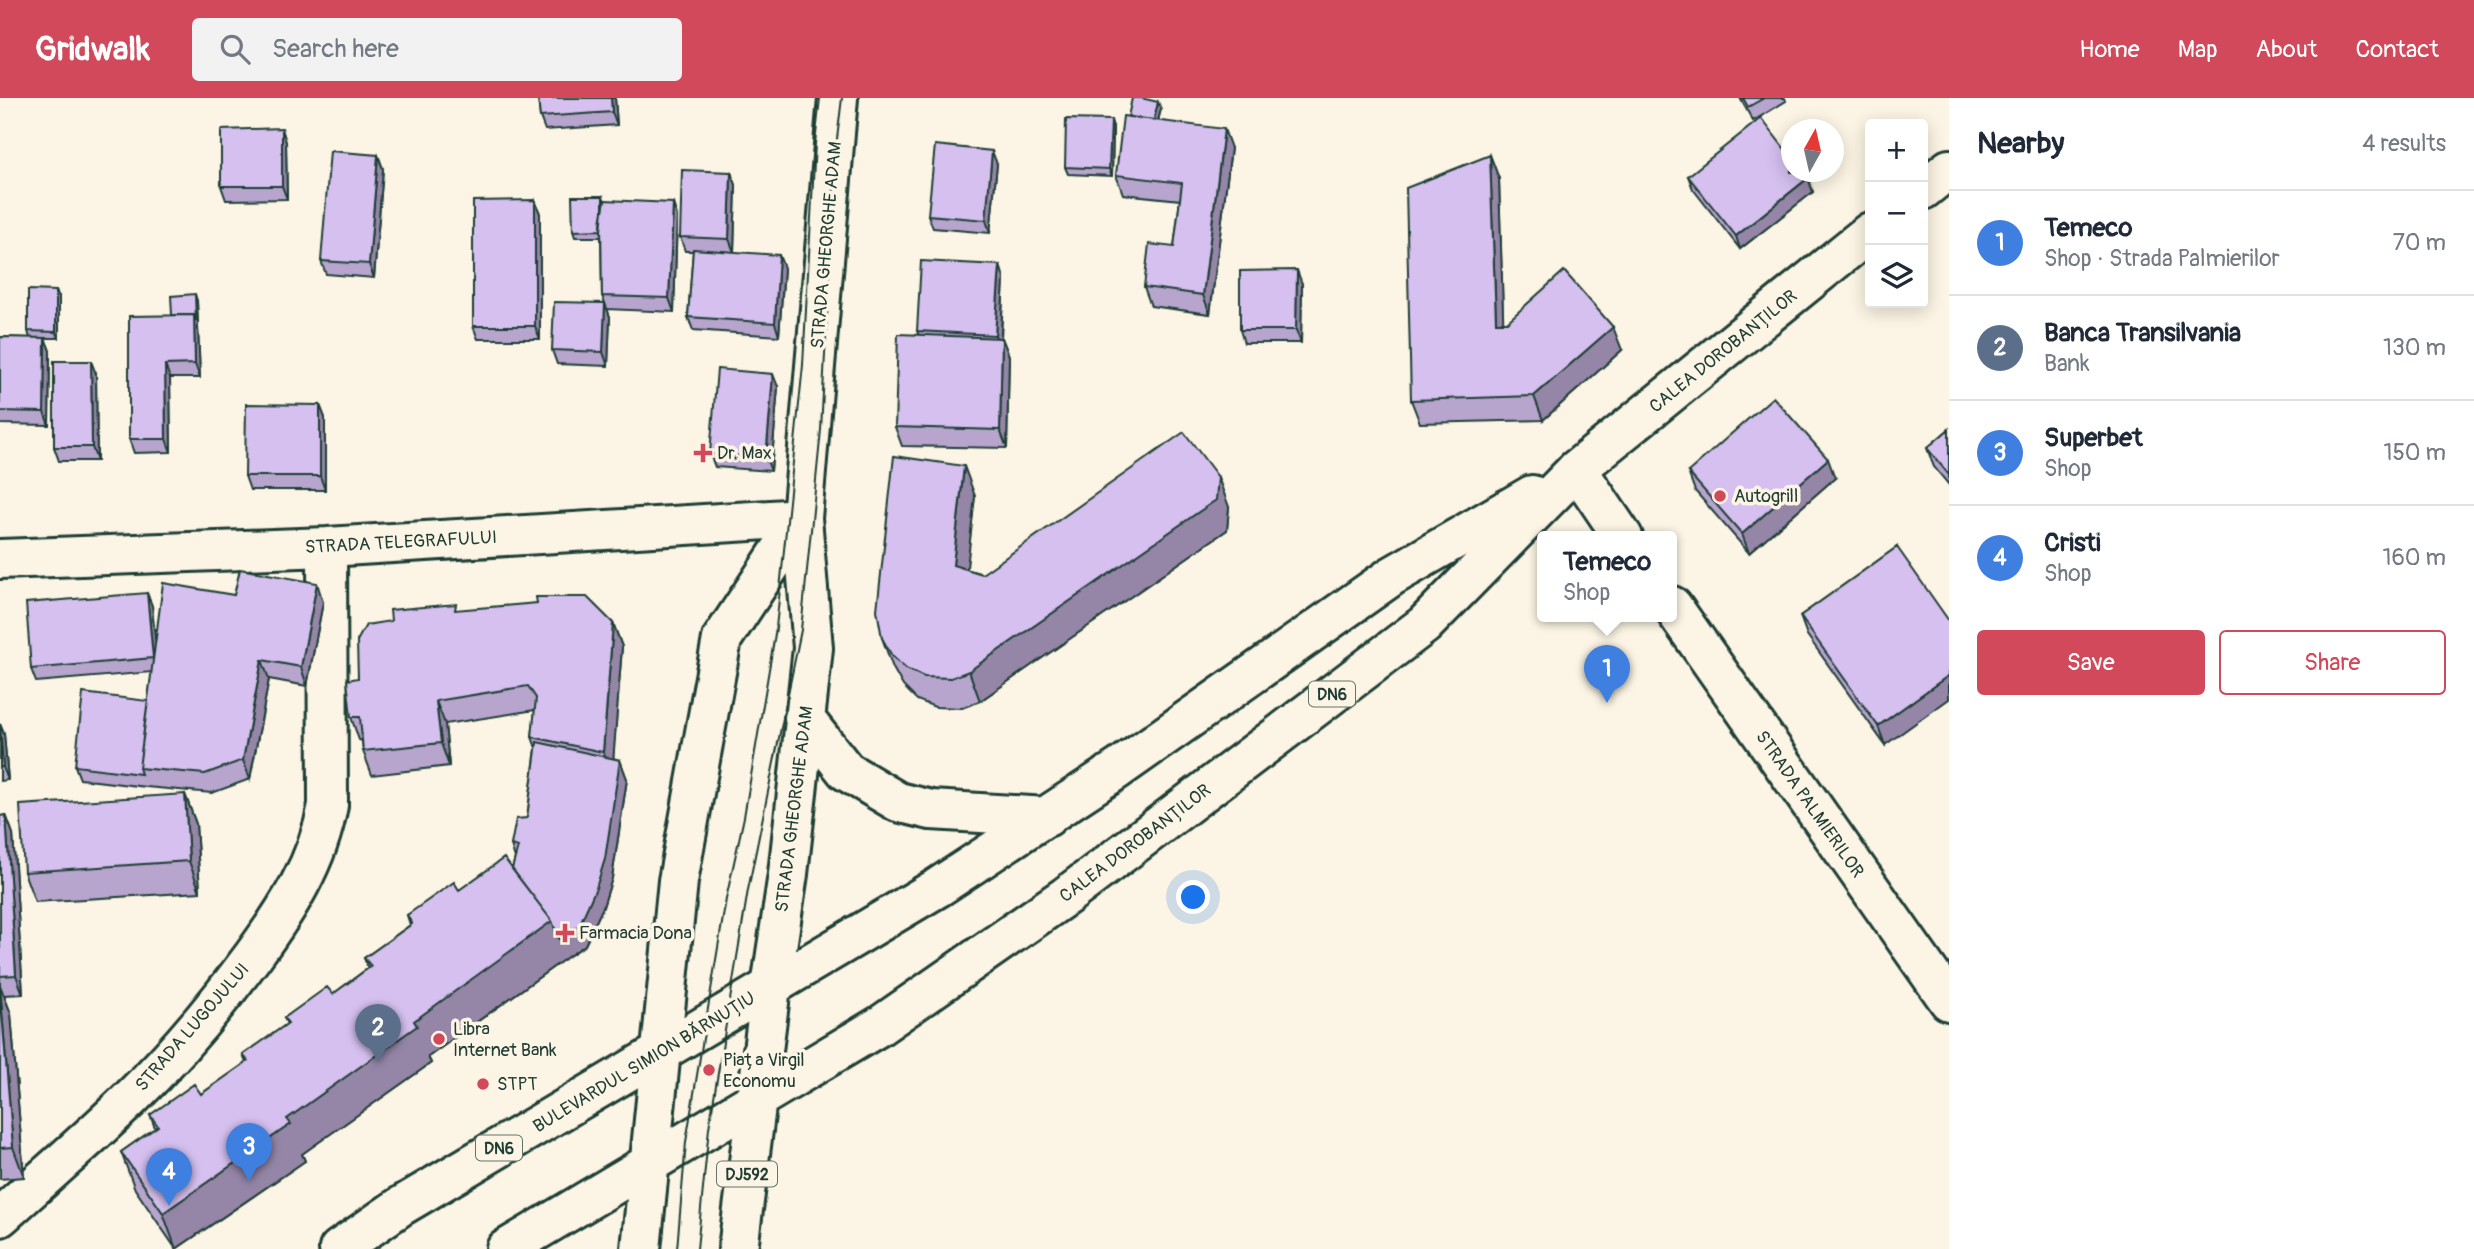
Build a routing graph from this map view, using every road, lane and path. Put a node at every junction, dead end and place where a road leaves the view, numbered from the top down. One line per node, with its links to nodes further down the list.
1 (838, 98): 6 (main road, STRADA GHEORGHE ADAM)
2 (1949, 169): 3 (main road)
3 (1928, 186)
4 (1865, 236): 5 (main road, CALEA DOROBANȚILOR / DN6)
5 (1577, 469): 7 (main road); 12 (main road, CALEA DOROBANȚILOR / DN6); 16 (main road, CALEA DOROBANȚILOR / DN6)
6 (802, 518): 8 (main road, STRADA TELEGRAFULUI); 11 (main road, STRADA GHEORGHE ADAM); 15 (main road, STRADA GHEORGHE ADAM)
7 (1619, 531)
8 (327, 547): 9 (main road, STRADA TELEGRAFULUI); 18 (main road, STRADA LUGOJULUI)
9 (0, 559)
10 (1677, 613): 14 (main road, STRADA PALMIERILOR)
11 (804, 718): 12 (main road); 13 (main road, STRADA GHEORGHE ADAM)
12 (1046, 817): 13 (main road, CALEA DOROBANȚILOR / DN6)
13 (771, 988): 15 (main road, BULEVARDUL SIMION BĂRNUȚIU / DN6); 16 (main road, STRADA GHEORGHE ADAM)
14 (1949, 1001)
15 (662, 1052): 17 (main road, STRADA GHEORGHE ADAM); 19 (main road, BULEVARDUL SIMION BĂRNUȚIU / DN6)
16 (757, 1099): 17 (main road, CALEA DOROBANȚILOR / DN6); 22 (main road, DJ592)
17 (651, 1162): 20 (main road, DN6); 21 (main road, STRADA GHEORGHE ADAM)
18 (0, 1217)
19 (339, 1249)
20 (506, 1249)
21 (642, 1249)
22 (738, 1249)

